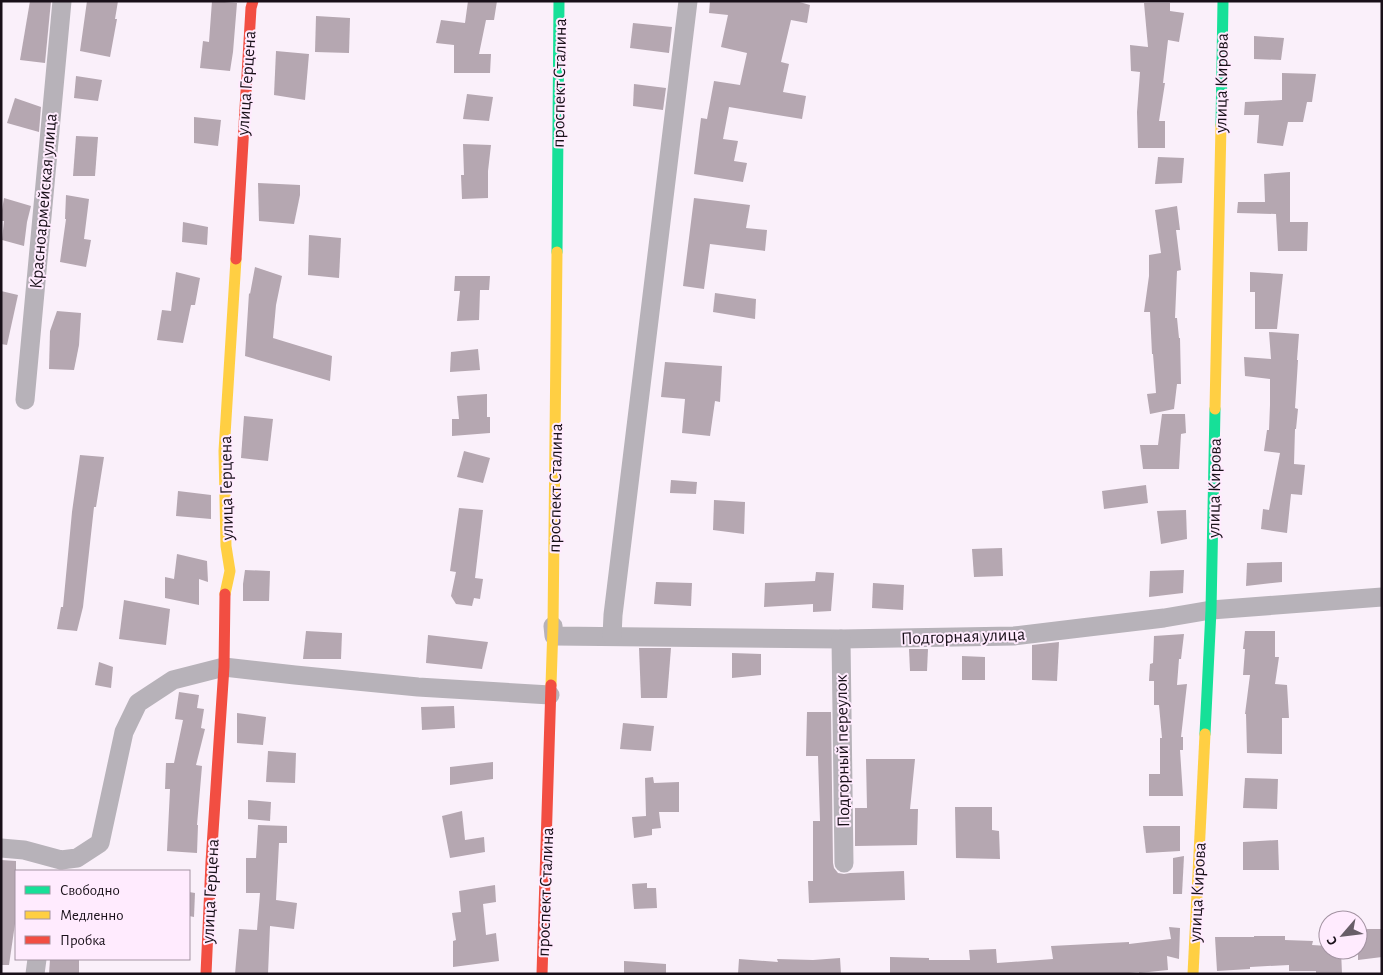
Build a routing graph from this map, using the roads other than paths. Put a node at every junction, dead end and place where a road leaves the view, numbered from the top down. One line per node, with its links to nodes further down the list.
1 (62, 1): 6 (street, Красноармейская улица)
2 (252, 1): 12 (street, улица Герцена)
3 (559, 1): 9 (street, проспект Сталина)
4 (688, 1): 10 (street)
5 (1223, 1): 8 (street, улица Кирова)
6 (25, 400)
7 (1382, 597): 8 (street, Подгорная улица)
8 (1211, 610): 11 (street, Подгорная улица); 21 (street, улица Кирова)
9 (553, 626): 10 (street, Подгорная улица); 13 (street, проспект Сталина)
10 (612, 636): 11 (street, Подгорная улица)
11 (841, 640): 15 (street, Подгорный переулок)
12 (224, 667): 13 (street); 16 (street); 19 (street, улица Герцена)
13 (550, 695): 20 (street, проспект Сталина)
14 (1, 848): 16 (street)
15 (844, 863)
16 (59, 866)
17 (37, 960): 18 (street)
18 (35, 974)
19 (206, 974)
20 (542, 974)
21 (1193, 974)

